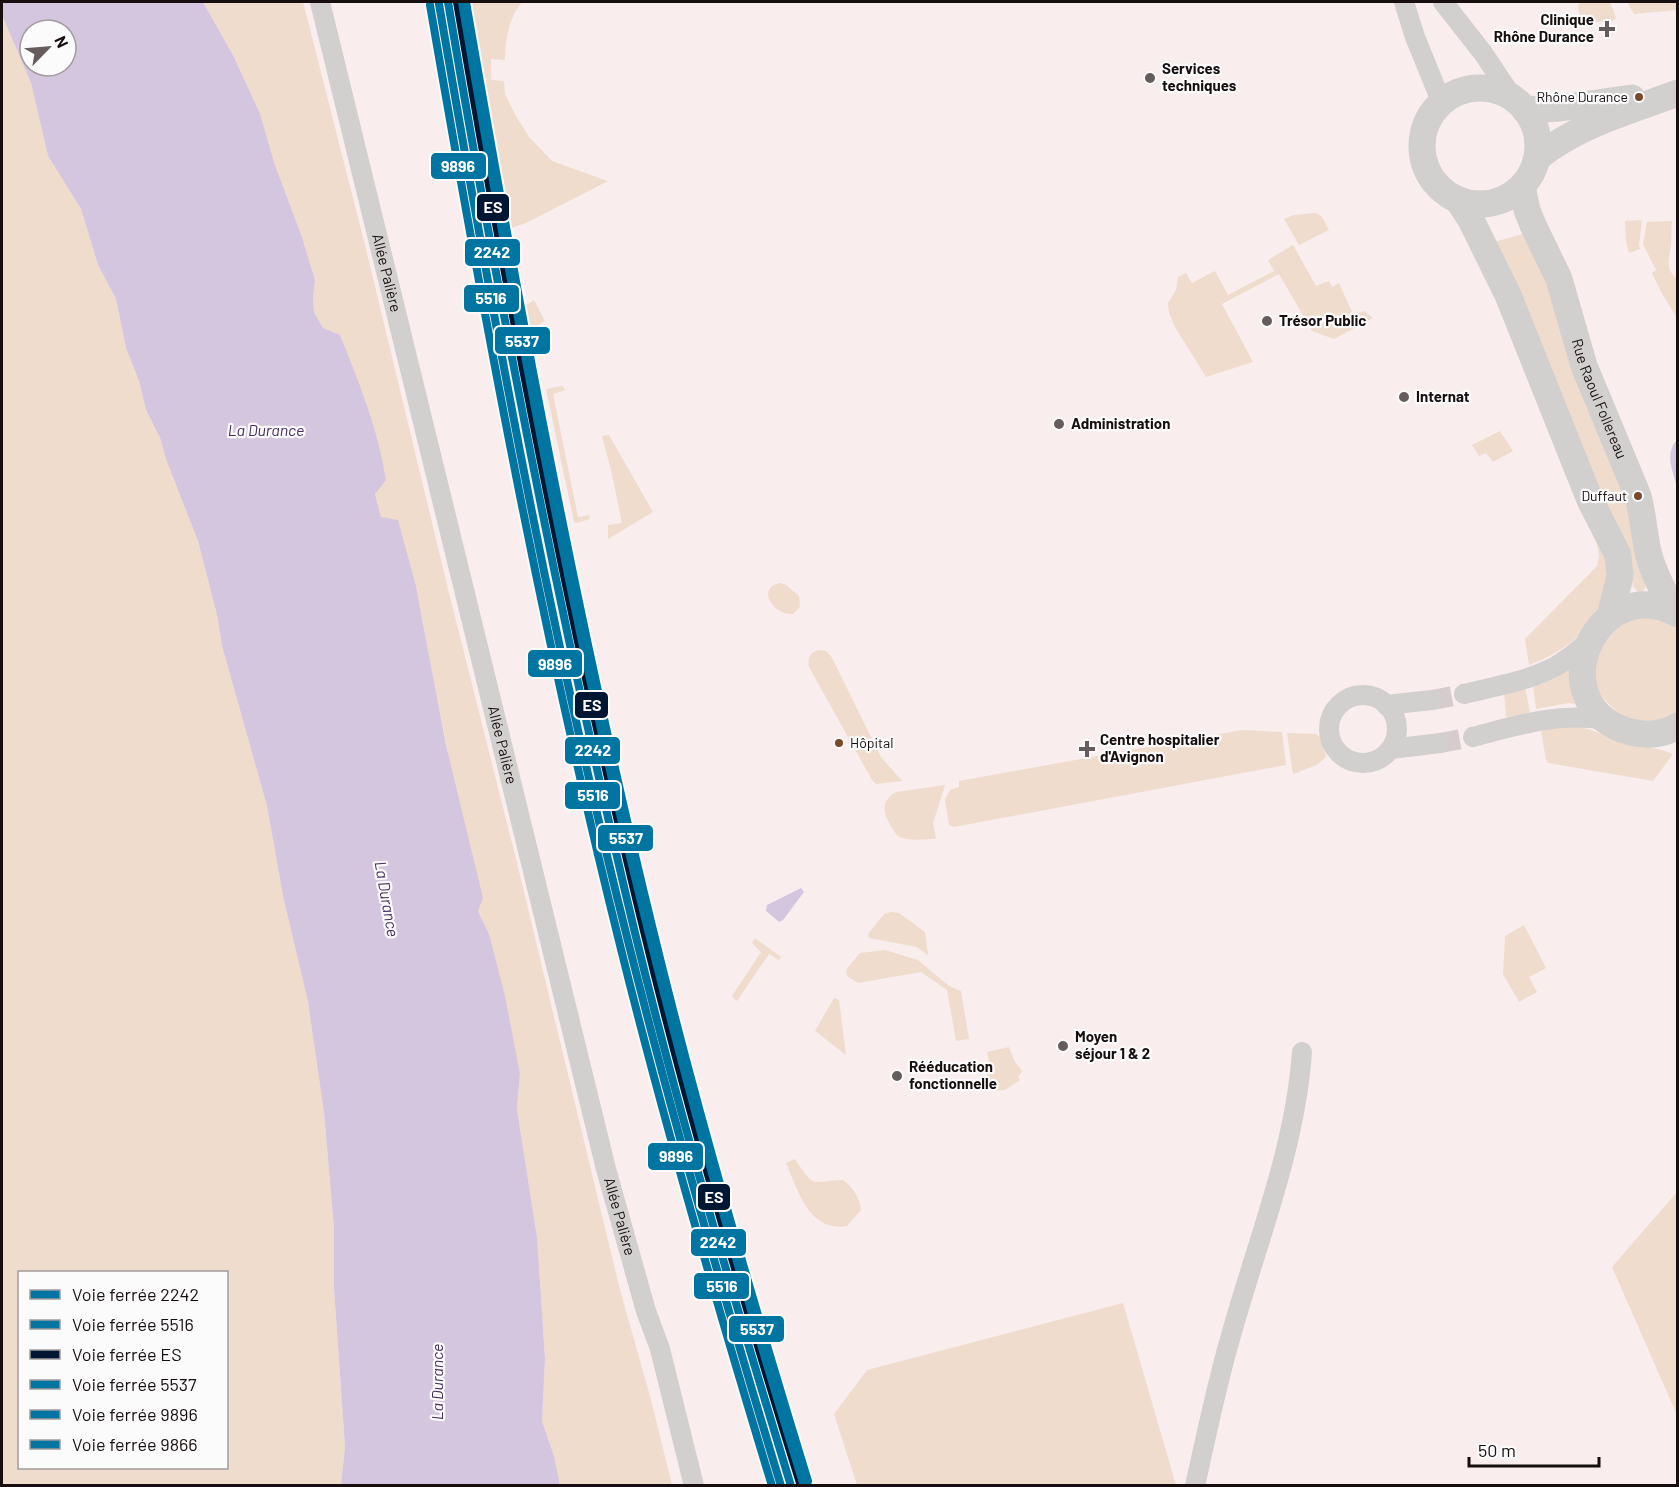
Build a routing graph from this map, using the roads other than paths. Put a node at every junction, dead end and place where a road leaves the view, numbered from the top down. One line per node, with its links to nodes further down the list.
1 (320, 2): 22 (street, Allée Palière)
2 (1404, 2): 5 (street)
3 (1443, 2): 6 (street)
4 (1677, 93): 6 (street); 7 (street)
5 (1440, 104): 6 (street); 9 (street)
6 (1519, 104): 7 (street)
7 (1537, 158): 8 (street)
8 (1522, 187): 9 (street); 10 (street, Rue Raoul Follereau)
9 (1458, 200): 11 (street)
10 (1676, 613): 11 (street)
11 (1610, 617): 12 (street)
12 (1588, 642): 13 (street); 16 (street)
13 (1464, 694)
14 (1432, 700): 15 (street)
15 (1386, 705): 20 (street); 20 (street)
16 (1606, 720): 17 (street); 18 (street)
17 (1672, 735)
18 (1473, 737)
19 (1440, 743): 20 (street)
20 (1391, 749)
21 (1302, 1052): 23 (street)
22 (694, 1485)
23 (1194, 1485)

